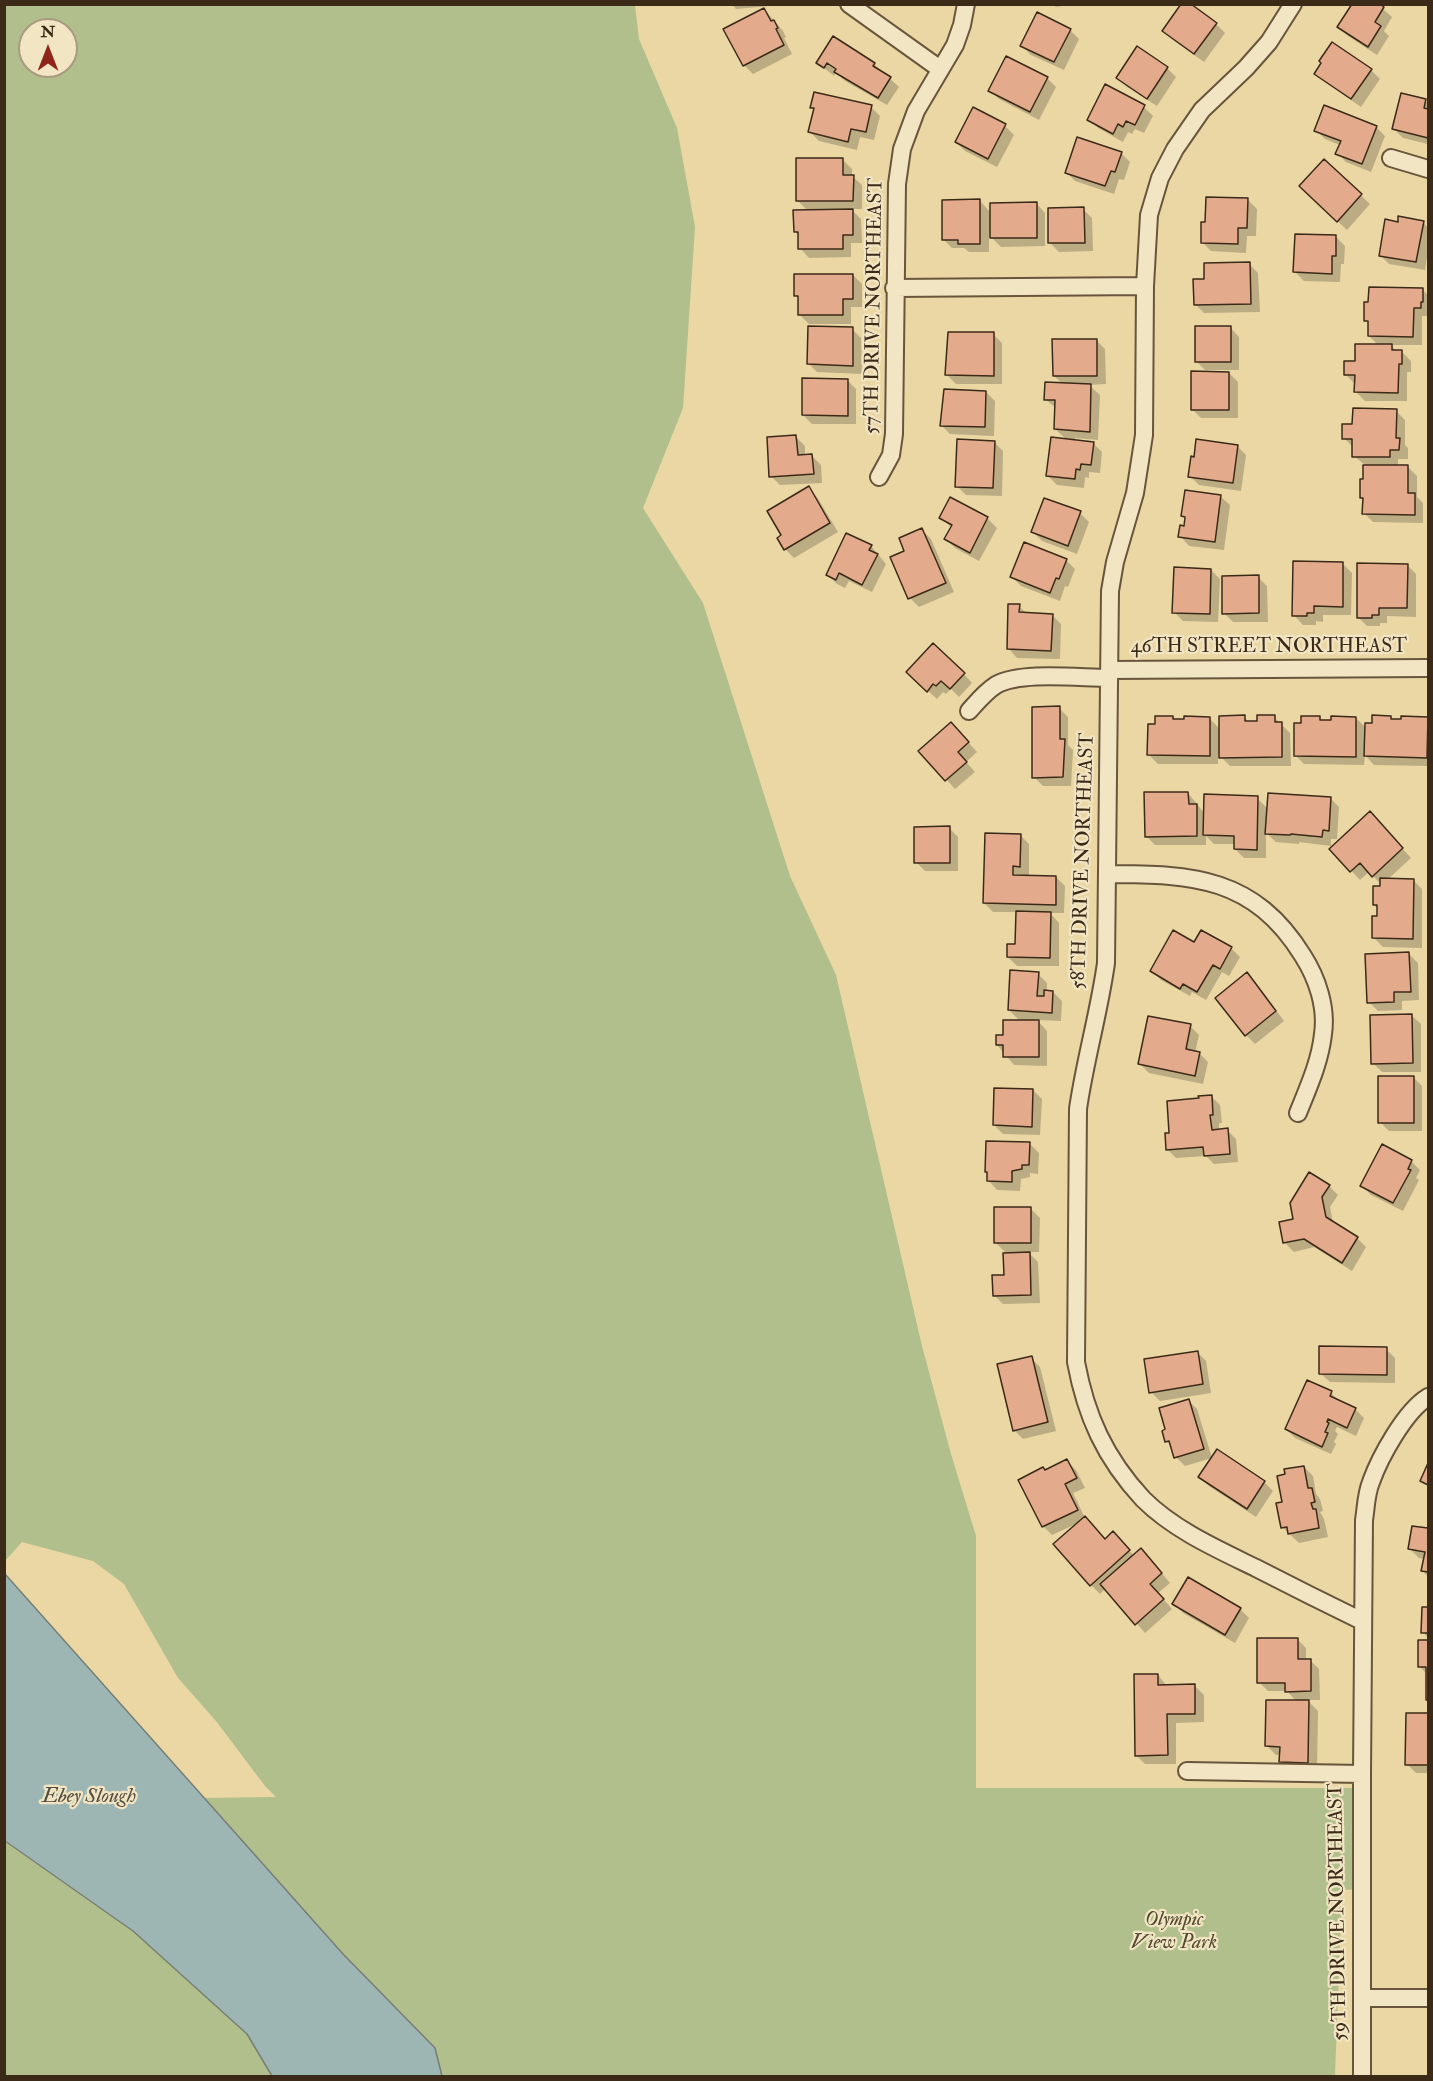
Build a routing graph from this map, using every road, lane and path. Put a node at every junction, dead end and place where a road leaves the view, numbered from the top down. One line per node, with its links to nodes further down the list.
1 (849, 4): 4 (street)
2 (966, 4): 4 (street, 57TH DRIVE NORTHEAST)
3 (1293, 4): 7 (street, 58TH DRIVE NORTHEAST)
4 (940, 69): 8 (street, 57TH DRIVE NORTHEAST)
5 (1391, 158): 6 (street)
6 (1428, 169)
7 (1145, 286): 8 (street); 11 (street, 58TH DRIVE NORTHEAST)
8 (894, 288): 9 (street, 57TH DRIVE NORTHEAST)
9 (879, 477)
10 (1428, 668): 11 (street, 46TH STREET NORTHEAST)
11 (1109, 674): 12 (street, 46TH STREET NORTHEAST); 13 (street, 58TH DRIVE NORTHEAST)
12 (969, 711)
13 (1108, 874): 14 (street); 16 (street, 58TH DRIVE NORTHEAST)
14 (1298, 1113)
15 (1426, 1398): 16 (street)
16 (1362, 1621): 18 (street)
17 (1187, 1771): 18 (street, 59TH DRIVE NORTHEAST)
18 (1362, 1774): 19 (street, 59TH DRIVE NORTHEAST)
19 (1362, 1998): 20 (street); 21 (street, 59TH DRIVE NORTHEAST)
20 (1428, 1998)
21 (1362, 2076)

